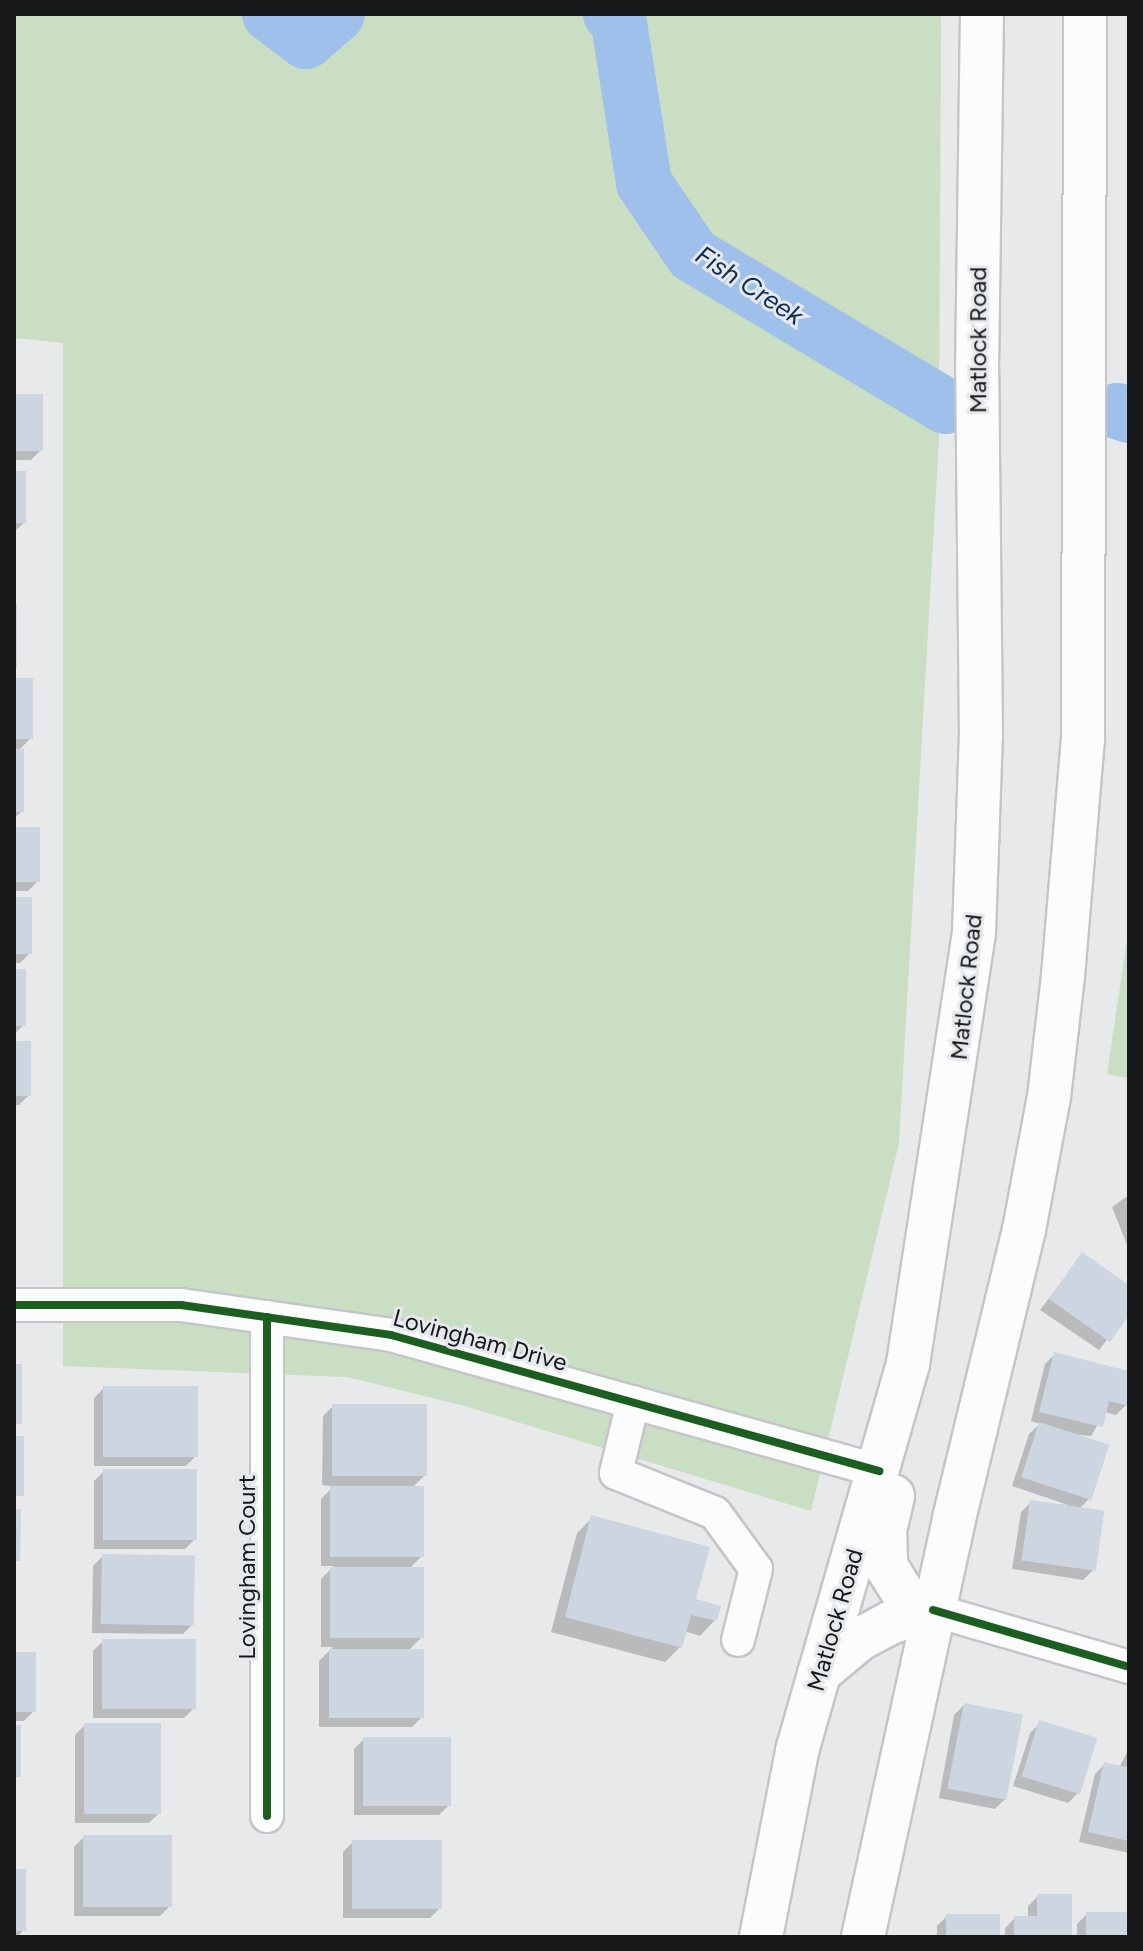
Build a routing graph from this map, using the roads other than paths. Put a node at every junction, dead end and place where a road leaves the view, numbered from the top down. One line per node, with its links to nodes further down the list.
1 (982, 14): 5 (main road, Matlock Road)
2 (1085, 14): 8 (main road)
3 (14, 1305): 4 (street, Lovingham Drive)
4 (267, 1317): 6 (street, Lovingham Drive); 12 (street, Lovingham Court)
5 (915, 1324): 7 (main road, Matlock Road); 8 (main road)
6 (633, 1402): 7 (street, Lovingham Drive); 9 (street)
7 (879, 1471): 11 (main road, Matlock Road)
8 (933, 1610): 10 (street); 11 (main road); 14 (main road)
9 (738, 1640)
10 (1129, 1667)
11 (819, 1673): 13 (main road, Matlock Road)
12 (267, 1816)
13 (761, 1937)
14 (863, 1937)

